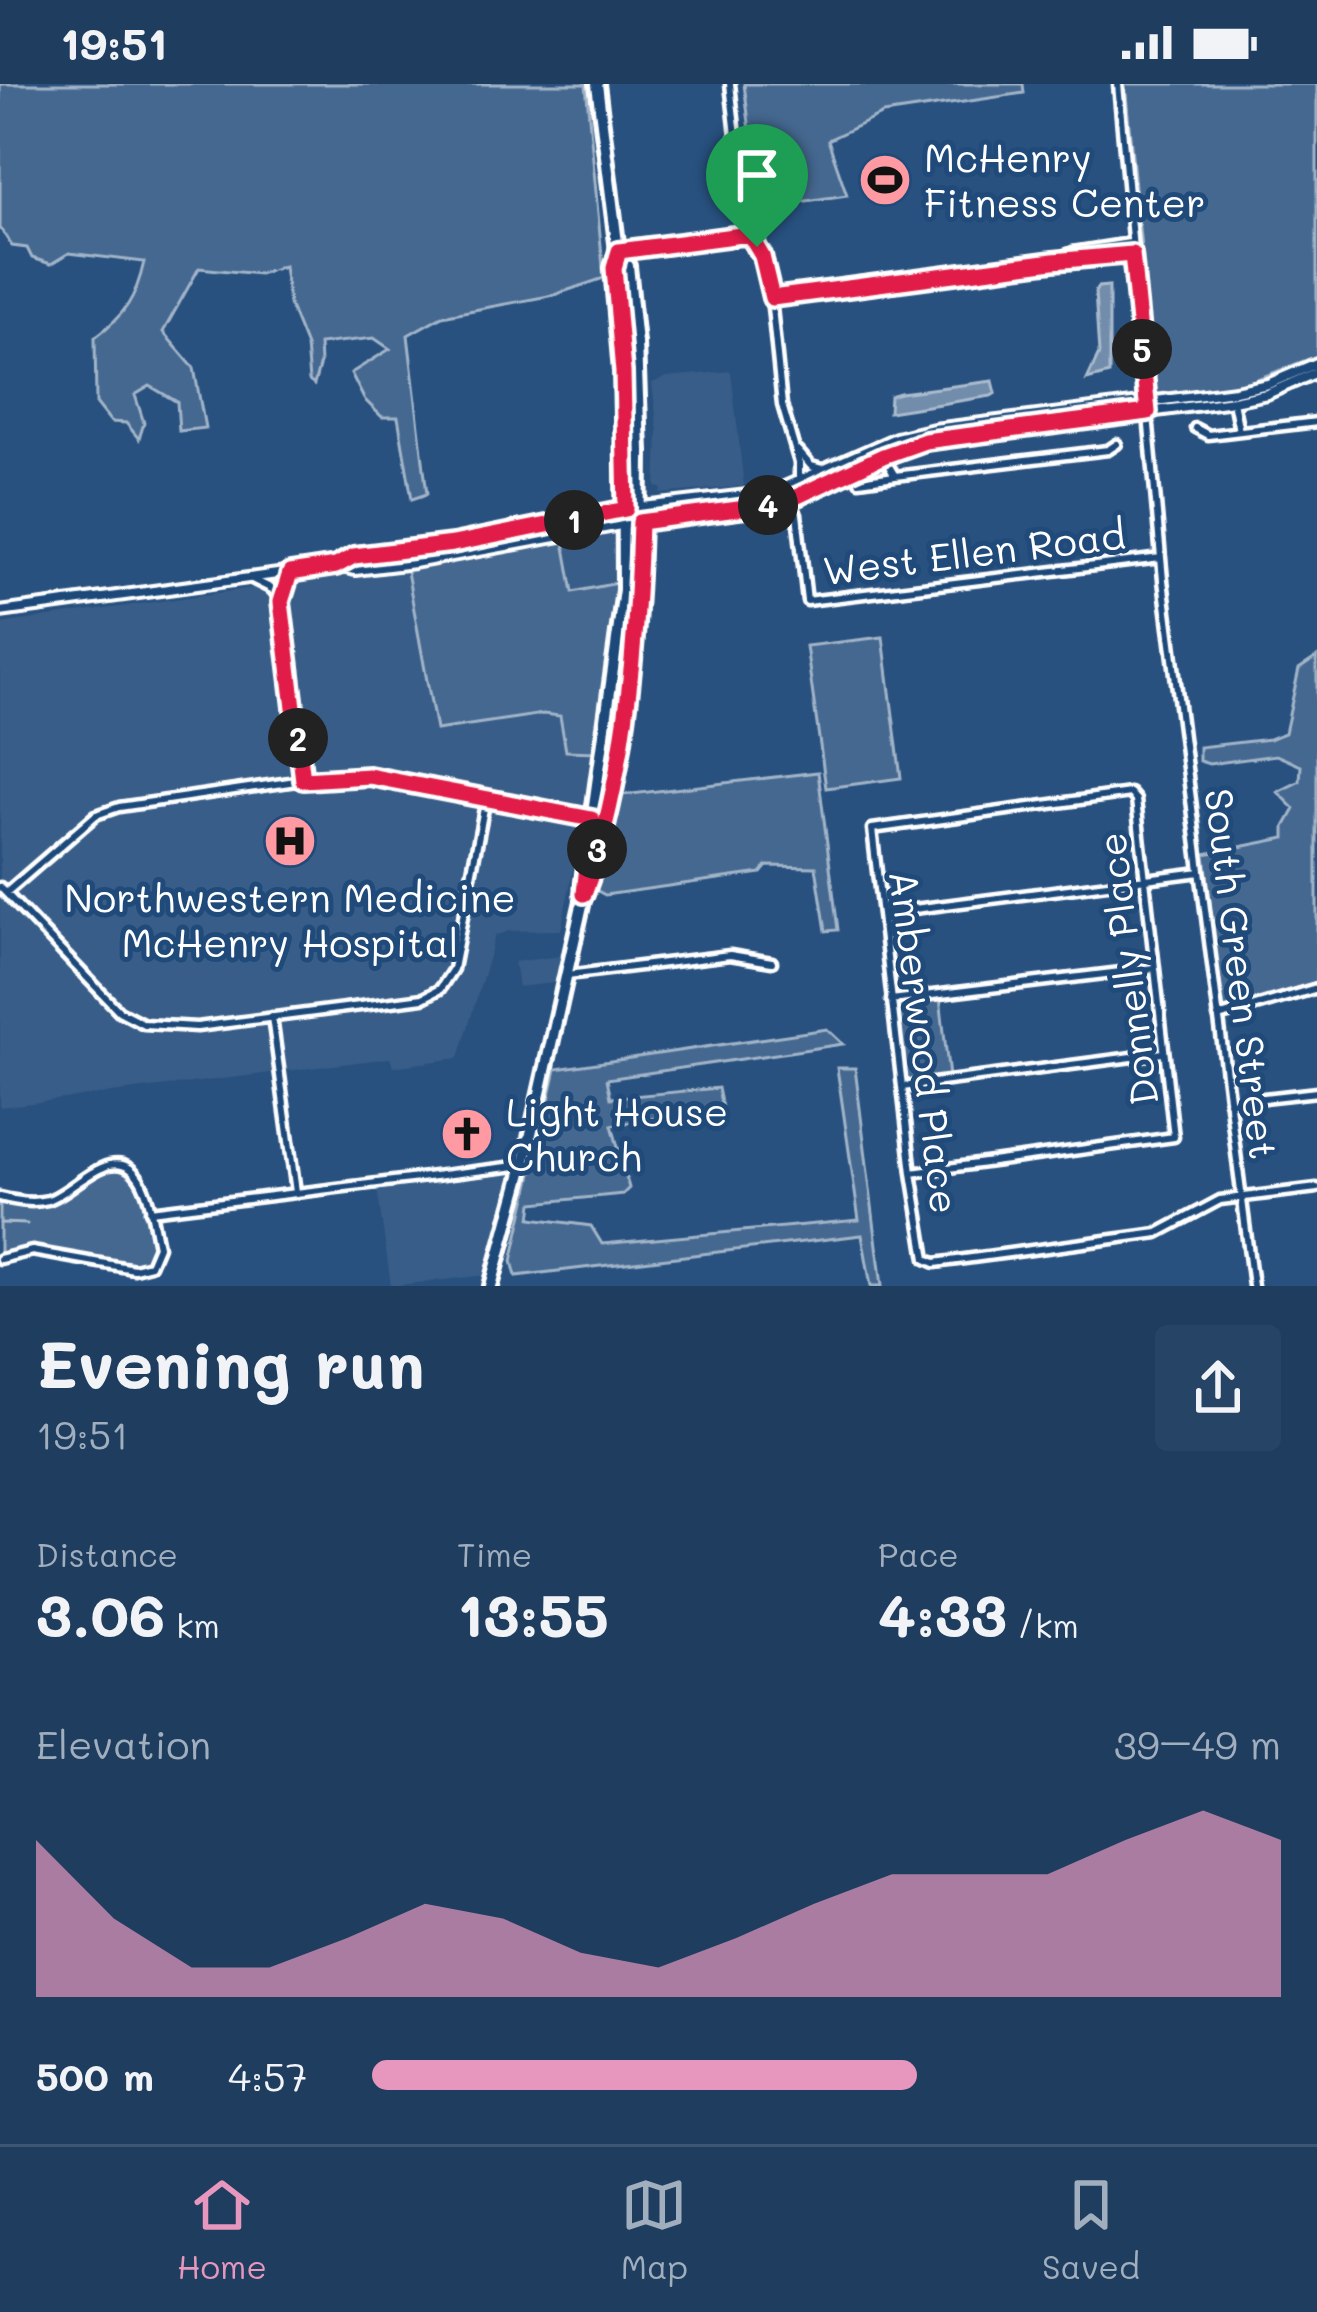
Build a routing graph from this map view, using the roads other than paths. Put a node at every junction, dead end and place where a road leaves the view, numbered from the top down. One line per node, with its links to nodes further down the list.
1 (597, 84): 6 (main road)
2 (730, 84): 4 (street)
3 (1118, 84): 5 (street)
4 (749, 234): 6 (street); 9 (street)
5 (1131, 243): 7 (street); 8 (street)
6 (619, 251): 25 (main road); 26 (main road)
7 (1132, 254): 8 (street); 13 (street)
8 (1053, 261): 9 (street)
9 (772, 298): 17 (street)
10 (1317, 363): 13 (street)
11 (1317, 372): 12 (street)
12 (1233, 401): 13 (street); 16 (street)
13 (1147, 407): 19 (street); 20 (street); 30 (street, South Green Street)
14 (1317, 422): 16 (street)
15 (1195, 428): 16 (street)
16 (1239, 431)
17 (793, 443): 21 (street); 24 (street)
18 (1118, 444): 22 (street)
19 (878, 446): 20 (street); 21 (street)
20 (883, 456): 22 (street); 28 (street)
21 (825, 470): 24 (street)
22 (896, 476): 23 (street)
23 (860, 481)
24 (798, 483): 25 (street)
25 (640, 507): 26 (street); 28 (main road)
26 (626, 509): 29 (main road); 31 (street)
27 (796, 514): 30 (street, West Ellen Road)
28 (640, 522): 29 (street); 43 (main road)
29 (626, 524): 31 (street); 38 (main road)
30 (1161, 557): 40 (street, South Green Street)
31 (336, 566): 32 (street)
32 (290, 573): 33 (street); 34 (street)
33 (252, 579): 34 (street); 35 (street)
34 (281, 602): 36 (street)
35 (0, 612)
36 (303, 780): 37 (street); 42 (street)
37 (486, 798): 38 (street); 50 (street)
38 (592, 819): 43 (main road)
39 (872, 829): 41 (street, Donnelly Place); 44 (street, Amberwood Place)
40 (1201, 872): 41 (street); 51 (street, South Green Street)
41 (1146, 878): 44 (street); 46 (street, Donnelly Place)
42 (3, 890): 50 (street)
43 (584, 894): 47 (main road)
44 (881, 913): 49 (street, Amberwood Place)
45 (772, 962): 47 (street)
46 (1154, 968): 49 (street); 52 (street, Donnelly Place)
47 (567, 975): 56 (main road)
48 (1317, 988): 51 (street)
49 (891, 1000): 53 (street, Amberwood Place)
50 (272, 1017): 59 (street)
51 (1219, 1017): 55 (street, South Green Street)
52 (1163, 1053): 53 (street); 57 (street, Donnelly Place)
53 (902, 1087): 57 (street, Amberwood Place)
54 (1317, 1092): 55 (street)
55 (1229, 1102): 60 (street, South Green Street)
56 (524, 1165): 59 (street); 64 (main road)
57 (912, 1173): 60 (street, Amberwood Place)
58 (1317, 1188): 60 (street)
59 (296, 1192): 62 (street)
60 (1242, 1196): 65 (street, South Green Street)
61 (0, 1197): 62 (street)
62 (150, 1211): 63 (street)
63 (0, 1259)
64 (491, 1286)
65 (1253, 1286)

